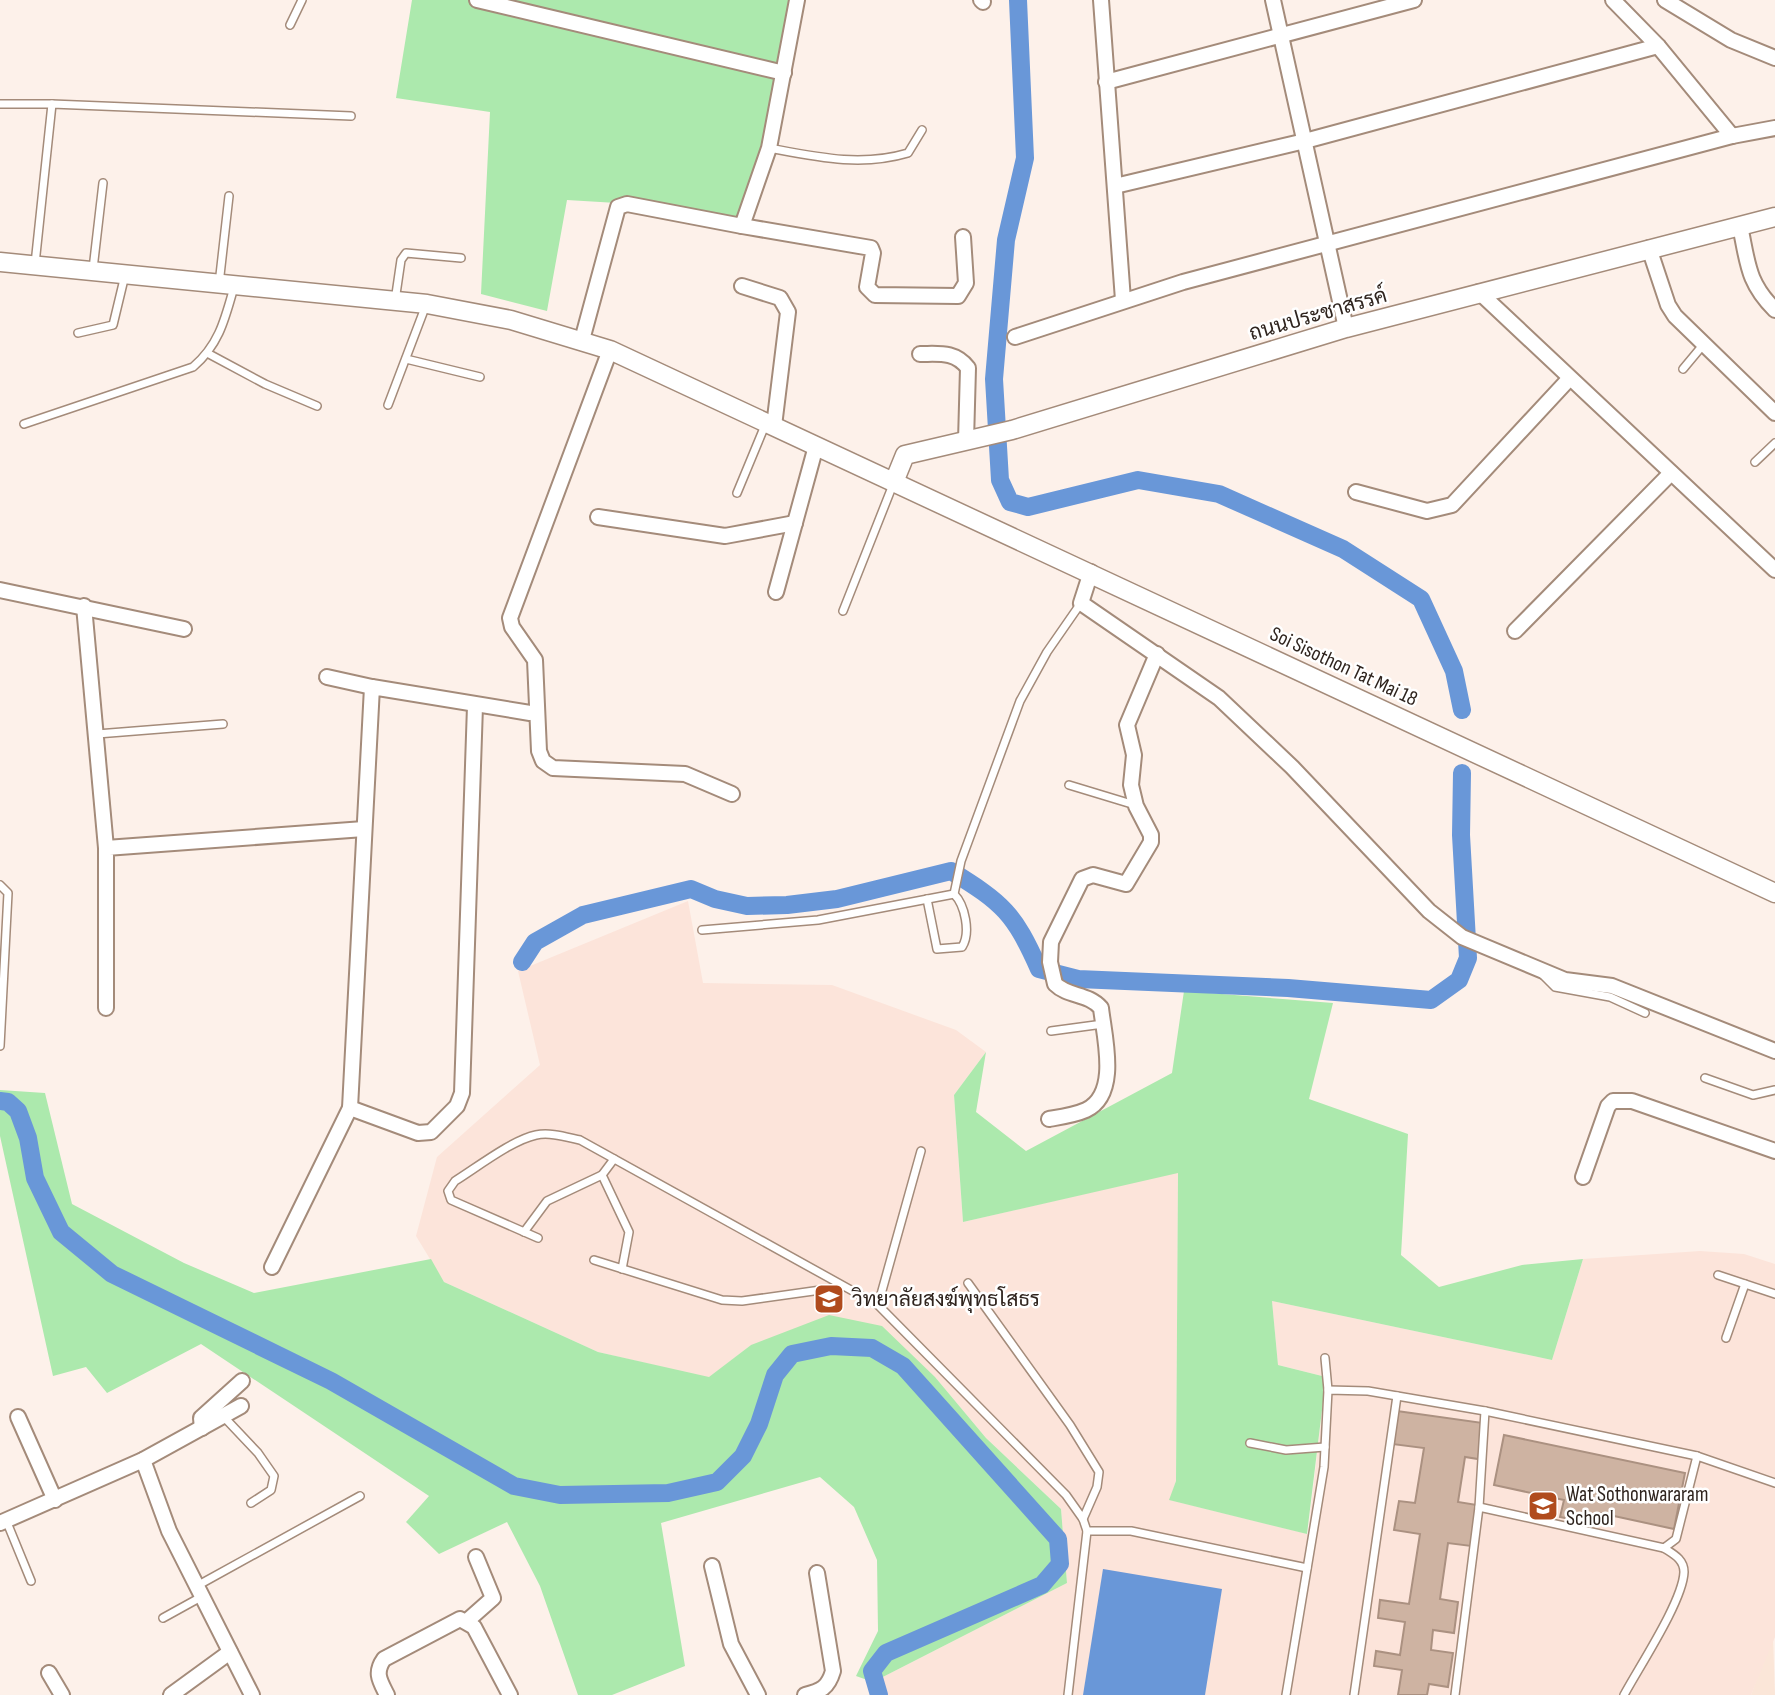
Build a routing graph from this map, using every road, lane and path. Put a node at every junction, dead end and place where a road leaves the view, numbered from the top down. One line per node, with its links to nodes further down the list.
1 (302, 0): 9 (lane)
2 (477, 0): 13 (street)
3 (797, 0): 13 (street)
4 (1101, 0): 14 (street)
5 (1273, 0): 10 (street)
6 (1414, 0): 10 (street)
7 (1613, 0): 11 (street)
8 (1665, 0): 12 (street)
9 (290, 25)
10 (1282, 36): 14 (street); 21 (street)
11 (1658, 46): 20 (street); 21 (street)
12 (1775, 58)
13 (785, 74): 22 (street)
14 (1106, 82): 24 (street)
15 (0, 104): 16 (lane)
16 (52, 104): 17 (lane); 34 (lane)
17 (351, 116)
18 (1775, 128): 20 (street)
19 (922, 130): 22 (lane)
20 (1732, 136): 30 (street)
21 (1306, 141): 24 (street); 30 (street)
22 (769, 148): 27 (street)
23 (103, 183): 35 (lane)
24 (1115, 186): 40 (street)
25 (229, 196): 37 (lane)
26 (1775, 217): 28 (street, ถนนประชาสรรค์)
27 (742, 226): 29 (street); 47 (street)
28 (1740, 226): 31 (street, ถนนประชาสรรค์); 43 (street)
29 (963, 237)
30 (1328, 244): 40 (street); 44 (street)
31 (1649, 248): 39 (street, ถนนประชาสรรค์); 48 (street)
32 (461, 258): 41 (lane)
33 (0, 262): 34 (street, Soi Sisothon Tat Mai 18)
34 (35, 264): 35 (street, Soi Sisothon Tat Mai 18)
35 (93, 271): 36 (street, Soi Sisothon Tat Mai 18)
36 (125, 274): 37 (street, Soi Sisothon Tat Mai 18); 45 (lane)
37 (227, 285): 41 (street, Soi Sisothon Tat Mai 18); 50 (lane)
38 (741, 286): 60 (street)
39 (1479, 292): 44 (street, ถนนประชาสรรค์); 55 (street)
40 (1123, 300): 46 (street)
41 (395, 302): 42 (street, Soi Sisothon Tat Mai 18)
42 (427, 304): 47 (street, Soi Sisothon Tat Mai 18); 52 (lane)
43 (1775, 310)
44 (1346, 328): 61 (street, ถนนประชาสรรค์)
45 (78, 333)
46 (1015, 337)
47 (582, 340): 49 (street, Soi Sisothon Tat Mai 18)
48 (1703, 345): 53 (lane); 58 (street)
49 (610, 350): 60 (street, Soi Sisothon Tat Mai 18); 88 (street)
50 (209, 354): 57 (lane); 59 (lane)
51 (920, 354): 61 (street)
52 (406, 359): 54 (lane); 56 (lane)
53 (1683, 369)
54 (480, 377)
55 (1569, 379): 65 (street); 67 (street)
56 (388, 405)
57 (317, 406)
58 (1775, 412)
59 (24, 424)
60 (770, 424): 63 (street, Soi Sisothon Tat Mai 18); 68 (lane)
61 (971, 440): 66 (street, ถนนประชาสรรค์)
62 (1775, 443): 64 (lane)
63 (816, 446): 66 (street, Soi Sisothon Tat Mai 18); 70 (street)
64 (1755, 462)
65 (1671, 473): 71 (street); 79 (street)
66 (894, 482): 72 (street, Soi Sisothon Tat Mai 18); 77 (lane)
67 (1356, 492)
68 (737, 493)
69 (598, 517): 70 (street)
70 (795, 523): 74 (street)
71 (1775, 570)
72 (1091, 572): 75 (street); 93 (street, Soi Sisothon Tat Mai 18)
73 (0, 590): 76 (street)
74 (776, 592)
75 (1081, 603): 80 (street); 94 (lane)
76 (84, 606): 78 (street); 86 (street)
77 (842, 611)
78 (184, 629)
79 (1515, 631)
80 (1157, 653): 89 (street); 97 (street)
81 (327, 677): 82 (street)
82 (372, 687): 83 (street); 90 (street)
83 (475, 706): 84 (street); 106 (street)
84 (530, 713)
85 (223, 724): 86 (lane)
86 (96, 734): 91 (street)
87 (1069, 785): 89 (lane)
88 (732, 794)
89 (1136, 806): 100 (street)
90 (364, 829): 91 (street); 106 (street)
91 (106, 848): 98 (street)
92 (0, 885): 102 (lane)
93 (1775, 892)
94 (954, 894): 95 (lane); 95 (lane)
95 (927, 899): 96 (lane)
96 (702, 930)
97 (1537, 966): 99 (lane); 103 (street)
98 (106, 1008)
99 (1645, 1013)
100 (1103, 1024): 101 (lane); 107 (street)
101 (1051, 1031)
102 (0, 1046)
103 (1775, 1051)
104 (1705, 1078): 105 (lane)
105 (1775, 1090)
106 (350, 1108): 116 (street)
107 (1049, 1119)
108 (921, 1151): 123 (lane)
109 (1775, 1151): 112 (street)
110 (614, 1159): 111 (lane); 113 (lane); 121 (lane)
111 (602, 1175): 113 (lane); 117 (lane)
112 (1583, 1177)
113 (524, 1232): 114 (lane)
114 (538, 1238)
115 (594, 1260): 117 (lane)
116 (272, 1267)
117 (622, 1269): 121 (lane)
118 (1718, 1275): 120 (lane)
119 (968, 1283): 143 (lane)
120 (1745, 1284): 122 (lane); 124 (lane)
121 (843, 1286): 123 (lane)
122 (1775, 1294)
123 (878, 1305): 143 (lane)
124 (1726, 1338)
125 (1325, 1358): 127 (lane)
126 (242, 1381): 133 (street)
127 (1328, 1390): 128 (lane); 135 (lane)
128 (1397, 1396): 130 (lane); 166 (lane)
129 (241, 1406): 131 (street)
130 (1485, 1411): 136 (lane); 142 (lane)
131 (223, 1416): 133 (street); 141 (lane)
132 (18, 1417): 140 (street)
133 (202, 1428): 137 (street)
134 (1250, 1443): 135 (lane)
135 (1325, 1447): 149 (lane)
136 (1697, 1456): 138 (lane); 146 (lane)
137 (143, 1460): 140 (street); 152 (street)
138 (1775, 1483)
139 (360, 1496): 152 (lane)
140 (55, 1500): 144 (street)
141 (251, 1503)
142 (1479, 1507): 146 (lane); 167 (lane)
143 (1083, 1519): 145 (lane)
144 (3, 1522): 151 (lane)
145 (1087, 1531): 149 (lane); 164 (lane)
146 (1664, 1548): 168 (lane)
147 (476, 1557): 154 (street)
148 (712, 1566): 162 (street)
149 (1307, 1568): 165 (lane)
150 (817, 1573): 163 (street)
151 (31, 1581)
152 (198, 1592): 153 (lane); 155 (street)
153 (163, 1618)
154 (467, 1620): 160 (street); 161 (street)
155 (230, 1652): 158 (street); 159 (street)
156 (49, 1673): 157 (street)
157 (62, 1695)
158 (171, 1695)
159 (252, 1695)
160 (387, 1695)
161 (510, 1695)
162 (758, 1695)
163 (805, 1695)
164 (1068, 1695)
165 (1286, 1695)
166 (1354, 1695)
167 (1455, 1695)
168 (1624, 1695)

